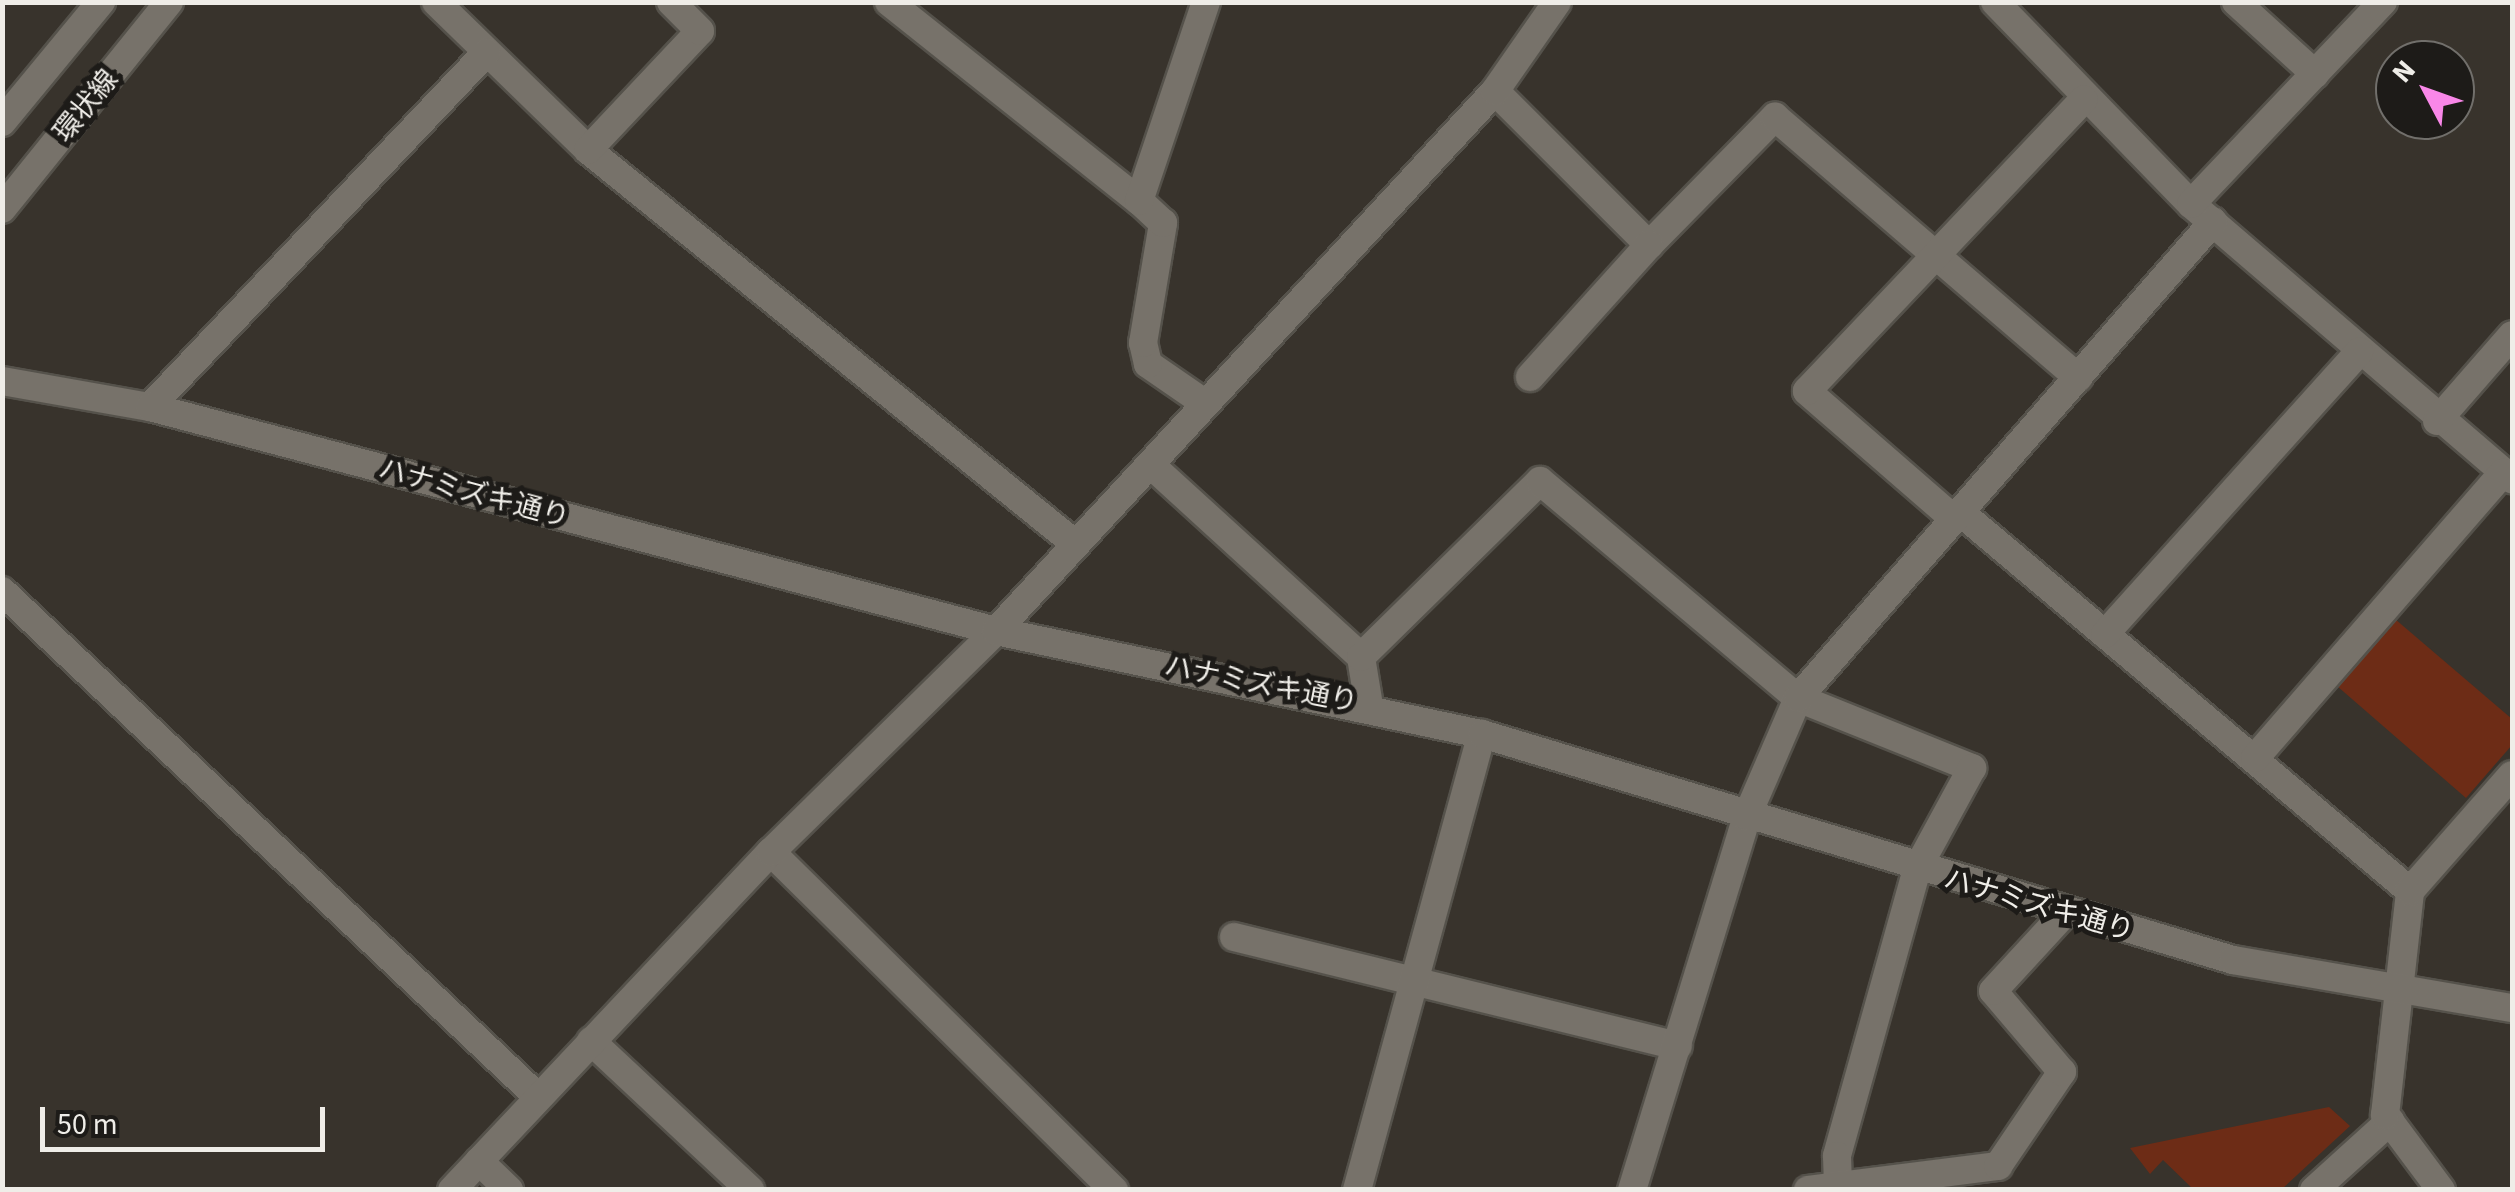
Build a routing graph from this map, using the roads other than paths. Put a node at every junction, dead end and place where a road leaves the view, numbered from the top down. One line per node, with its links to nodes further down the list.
1 (101, 2): 15 (street, 環状線)
2 (169, 2): 19 (street, 環状線)
3 (436, 2): 11 (street)
4 (671, 2): 16 (street)
5 (889, 2): 17 (street)
6 (1206, 2): 17 (street)
7 (1558, 2): 13 (street)
8 (1995, 2): 14 (street)
9 (2236, 2): 12 (street)
10 (2383, 2): 12 (street)
11 (487, 52): 16 (street); 29 (street)
12 (2315, 74): 18 (street)
13 (1494, 91): 21 (street); 28 (street)
14 (2084, 98): 18 (street); 22 (street)
15 (2, 122)
16 (588, 150): 34 (street)
17 (1140, 201): 28 (street)
18 (2192, 204): 20 (street)
19 (2, 209)
20 (2213, 222): 24 (street); 26 (street)
21 (1649, 245): 22 (street); 25 (street)
22 (1932, 248): 26 (street); 33 (street)
23 (2512, 334): 30 (street)
24 (2358, 352): 30 (street); 37 (street)
25 (1530, 376)
26 (2078, 378): 33 (street)
27 (2, 381): 29 (street, ハナミズキ通り)
28 (1203, 402): 31 (street)
29 (150, 407): 36 (street, ハナミズキ通り)
30 (2437, 421): 32 (street)
31 (1151, 465): 34 (street); 38 (street)
32 (2508, 476): 42 (street)
33 (1957, 516): 37 (street); 39 (street)
34 (1073, 542): 36 (street)
35 (2, 591): 55 (street)
36 (996, 631): 40 (street, ハナミズキ通り); 45 (street)
37 (2105, 634): 42 (street)
38 (1361, 658): 39 (street); 40 (street)
39 (1798, 698): 44 (street); 46 (street)
40 (1369, 706): 41 (street, ハナミズキ通り)
41 (1482, 734): 44 (street, ハナミズキ通り); 50 (street)
42 (2255, 758): 47 (street)
43 (2512, 775): 47 (street)
44 (1747, 816): 46 (street, ハナミズキ通り); 54 (street)
45 (771, 852): 53 (street); 63 (street)
46 (1917, 869): 48 (street, ハナミズキ通り); 59 (street)
47 (2410, 891): 51 (street)
48 (2063, 914): 51 (street, ハナミズキ通り); 58 (street)
49 (1234, 936): 50 (street)
50 (1416, 984): 54 (street); 64 (street)
51 (2398, 995): 52 (street, ハナミズキ通り); 56 (street)
52 (2512, 1008)
53 (591, 1041): 55 (street); 62 (street)
54 (1678, 1046): 65 (street)
55 (537, 1096): 57 (street)
56 (2390, 1121): 68 (street); 69 (street)
57 (479, 1161): 60 (street); 61 (street)
58 (1988, 1167): 59 (street); 67 (street)
59 (1838, 1184): 66 (street)
60 (452, 1190)
61 (509, 1190)
62 (750, 1190)
63 (1114, 1190)
64 (1356, 1190)
65 (1632, 1190)
66 (1808, 1190)
67 (2008, 1190)
68 (2314, 1190)
69 (2441, 1190)

